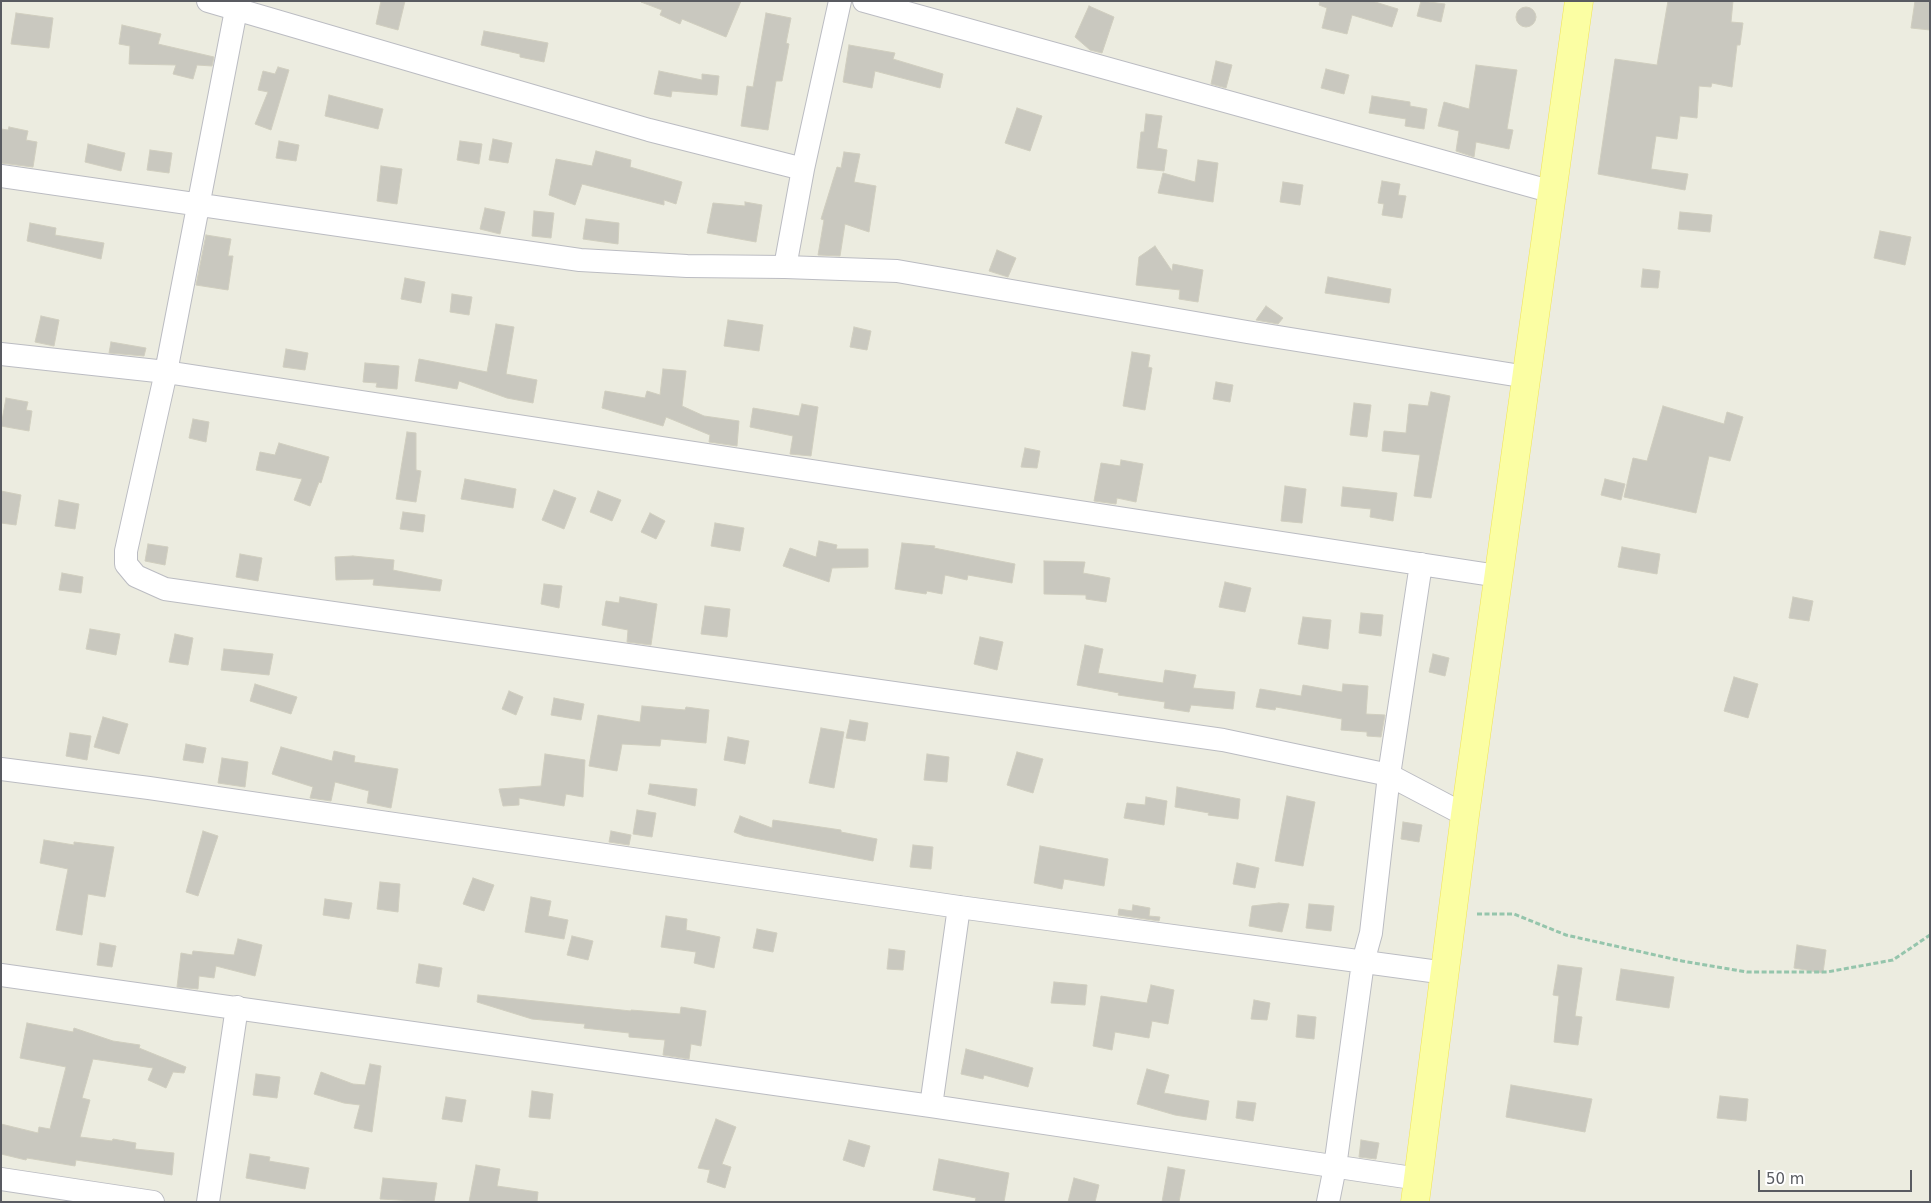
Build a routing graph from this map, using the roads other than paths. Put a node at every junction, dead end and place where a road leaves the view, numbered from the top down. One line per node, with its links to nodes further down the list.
1 (208, 1): 5 (street)
2 (840, 1): 6 (street)
3 (864, 1): 8 (street)
4 (1579, 1): 8 (main road)
5 (236, 10): 6 (street); 9 (street)
6 (802, 169): 10 (street)
7 (1, 176): 9 (street)
8 (1552, 192): 13 (main road)
9 (198, 205): 10 (street); 12 (street)
10 (785, 267): 13 (street)
11 (1, 354): 12 (street)
12 (166, 372): 14 (street); 17 (street)
13 (1526, 377): 15 (main road)
14 (1420, 564): 15 (street); 17 (street)
15 (1498, 576): 18 (main road)
16 (1, 769): 19 (street)
17 (1389, 775): 18 (street); 20 (street)
18 (1465, 815): 21 (main road)
19 (959, 907): 20 (street); 24 (street)
20 (1363, 962): 21 (street); 25 (street)
21 (1446, 973): 27 (main road)
22 (1, 975): 23 (street)
23 (237, 1007): 24 (street); 29 (street)
24 (931, 1106): 25 (street)
25 (1335, 1167): 27 (street); 30 (street)
26 (1, 1179): 28 (street)
27 (1417, 1190)
28 (153, 1202)
29 (208, 1202)
30 (1328, 1202)

